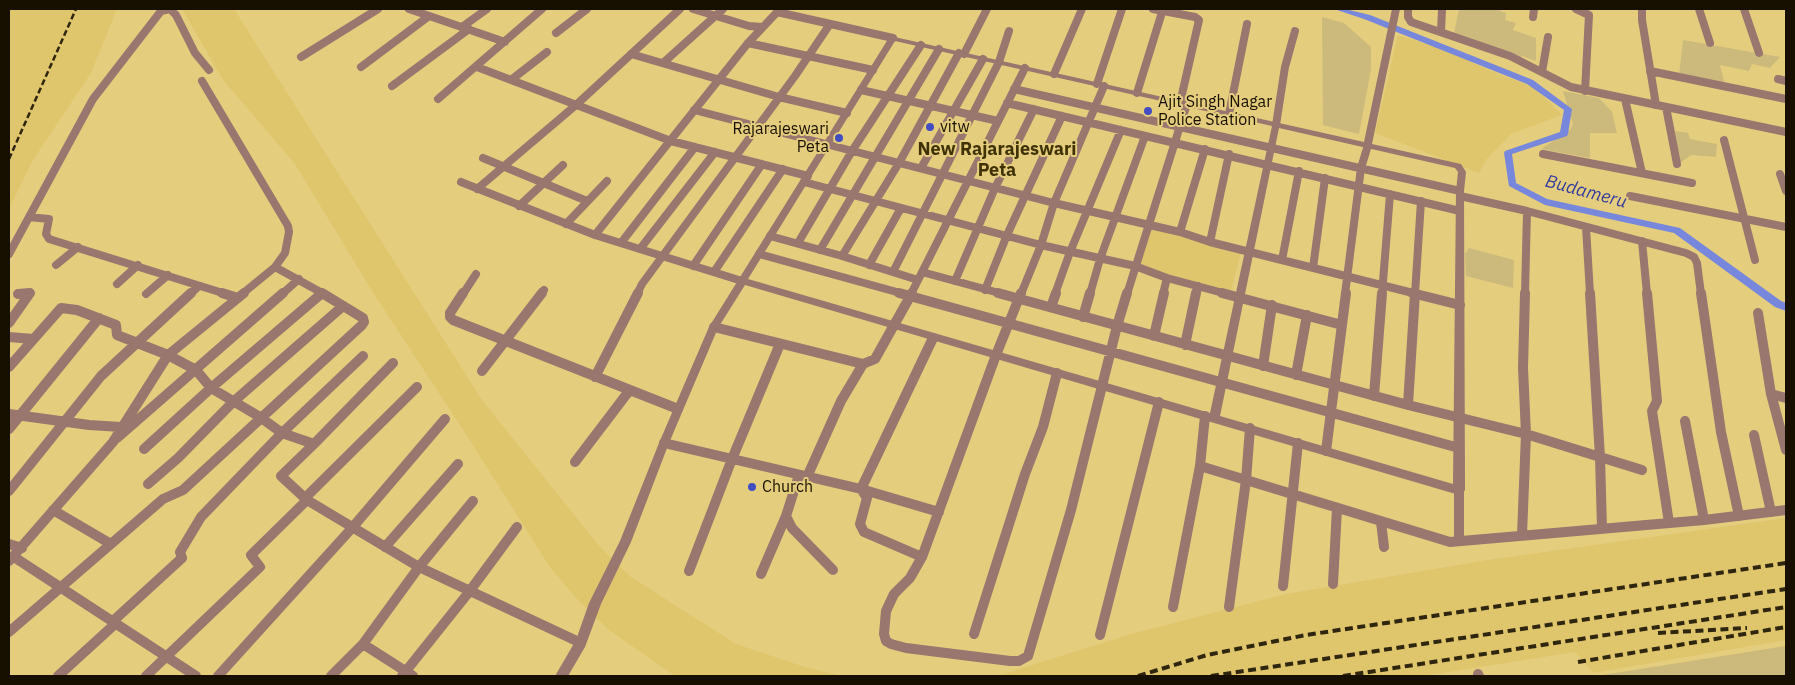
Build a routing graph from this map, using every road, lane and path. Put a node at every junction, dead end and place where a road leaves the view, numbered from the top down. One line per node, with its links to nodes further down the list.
1 (378, 9): 46 (street)
2 (409, 9): 24 (street)
3 (487, 9): 29 (street)
4 (542, 9): 36 (street)
5 (587, 9): 32 (street)
6 (680, 9): 43 (street)
7 (693, 9): 23 (street)
8 (723, 9): 23 (street)
9 (987, 9): 44 (street)
10 (1082, 9): 57 (street)
11 (1122, 9): 63 (street)
12 (1152, 9): 22 (street)
13 (1396, 9): 101 (street)
14 (1408, 9): 33 (street)
15 (1442, 9): 33 (street)
16 (1534, 9): 25 (street)
17 (1576, 9): 67 (street)
18 (1642, 9): 55 (street)
19 (1699, 9): 38 (street)
20 (1744, 9): 42 (street)
21 (778, 10): 26 (street); 28 (street)
22 (1163, 10): 68 (street); 76 (street)
23 (716, 15): 28 (street); 49 (street)
24 (430, 16): 29 (street); 50 (street)
25 (1533, 17)
26 (830, 24): 35 (street); 45 (street)
27 (1247, 24): 86 (street)
28 (762, 27): 37 (street)
29 (466, 28): 36 (street); 64 (street)
30 (1009, 31): 48 (street)
31 (1295, 31): 91 (street)
32 (556, 32)
33 (1441, 32): 56 (street)
34 (1548, 37): 56 (street)
35 (893, 38): 39 (street); 54 (street)
36 (505, 42): 51 (street)
37 (748, 43): 45 (street); 60 (street)
38 (1710, 43)
39 (921, 45): 40 (street); 69 (street)
40 (939, 49): 44 (street); 74 (street)
41 (546, 52): 59 (street)
42 (1759, 53)
43 (631, 54): 49 (street); 77 (street)
44 (961, 54): 47 (street); 79 (street)
45 (808, 56): 54 (street); 70 (street)
46 (301, 57)
47 (983, 59): 48 (street); 84 (street)
48 (999, 62): 52 (street); 87 (street)
49 (663, 63): 60 (street)
50 (361, 67)
51 (477, 67): 59 (street); 71 (street)
52 (1025, 68): 57 (street); 65 (street)
53 (209, 70): 153 (street)
54 (874, 70): 66 (street)
55 (1650, 71): 73 (street); 78 (street)
56 (1542, 72): 67 (street)
57 (1054, 74): 63 (street)
58 (1778, 79): 62 (street)
59 (511, 80): 77 (street)
60 (720, 80): 70 (street); 83 (street)
61 (202, 81): 187 (street)
62 (1786, 81)
63 (1100, 85): 68 (street); 80 (street)
64 (392, 86)
65 (1014, 89): 75 (street); 80 (street)
66 (861, 90): 69 (street); 85 (street)
67 (1585, 91): 72 (street)
68 (1137, 93): 76 (street)
69 (888, 96): 74 (street); 105 (street)
70 (779, 97): 85 (street); 92 (street)
71 (438, 99)
72 (1625, 99): 78 (street); 123 (street)
73 (1786, 99)
74 (909, 101): 79 (street); 109 (street)
75 (1007, 103): 82 (street); 89 (street)
76 (1183, 103): 86 (street); 93 (street)
77 (576, 105): 98 (street); 117 (street)
78 (1656, 105): 81 (street)
79 (931, 106): 84 (street); 112 (street)
80 (1094, 107): 90 (street); 93 (street)
81 (1666, 107): 95 (street); 115 (street)
82 (1034, 109): 88 (street); 133 (street)
83 (694, 110): 92 (street); 98 (street)
84 (953, 111): 87 (street); 118 (street)
85 (847, 113): 100 (street)
86 (1228, 114): 91 (street)
87 (973, 116): 89 (street); 122 (street)
88 (1062, 116): 90 (street); 140 (street)
89 (998, 121): 128 (street)
90 (1087, 122): 94 (street); 145 (street)
91 (1276, 125): 101 (street); 103 (street)
92 (757, 126): 100 (street); 110 (street)
93 (1180, 126): 99 (street); 103 (street)
94 (1121, 130): 96 (street); 148 (street)
95 (1786, 132)
96 (1145, 136): 99 (street); 152 (street)
97 (1724, 140): 154 (street)
98 (671, 141): 102 (street); 162 (street)
99 (1174, 143): 104 (street); 157 (street)
100 (827, 144): 105 (street); 126 (street)
101 (1368, 145): 119 (street); 138 (street)
102 (695, 147): 106 (street); 167 (street)
103 (1271, 147): 113 (street); 119 (street)
104 (1205, 148): 107 (street); 161 (street)
105 (852, 150): 109 (street); 135 (street)
106 (715, 152): 110 (street); 171 (street)
107 (1229, 154): 113 (street); 166 (street)
108 (1543, 154): 123 (street)
109 (874, 156): 112 (street); 139 (street)
110 (734, 157): 114 (street); 177 (street)
111 (483, 158): 117 (street)
112 (899, 162): 118 (street); 143 (street)
113 (1268, 163): 121 (street); 173 (street)
114 (762, 164): 120 (street); 185 (street)
115 (1677, 164)
116 (563, 165): 130 (street)
117 (504, 166): 130 (street); 134 (street)
118 (921, 168): 122 (street)
119 (1361, 168): 132 (street); 138 (street)
120 (783, 169): 126 (street); 189 (street)
121 (1299, 171): 125 (street); 180 (street)
122 (942, 173): 128 (street); 151 (street)
123 (1642, 174): 131 (street)
124 (1780, 174): 136 (street)
125 (1326, 178): 132 (street); 188 (street)
126 (806, 179): 135 (street); 164 (street)
127 (607, 181): 142 (street)
128 (968, 181): 133 (street); 155 (street)
129 (461, 182): 134 (street)
130 (544, 183): 142 (street); 146 (street)
131 (1692, 183)
132 (1359, 186): 137 (street); 194 (street)
133 (995, 188): 140 (street); 160 (street)
134 (477, 189): 146 (street)
135 (830, 189): 139 (street); 168 (street)
136 (1786, 191)
137 (1390, 194): 144 (street); 202 (street)
138 (1460, 194): 149 (street); 150 (street)
139 (852, 195): 143 (street); 172 (street)
140 (1025, 195): 145 (street); 163 (street)
141 (1630, 196): 154 (street)
142 (588, 201): 156 (street)
143 (876, 201): 147 (street); 178 (street)
144 (1421, 201): 149 (street); 208 (street)
145 (1054, 203): 148 (street); 169 (street)
146 (518, 206): 156 (street)
147 (901, 208): 151 (street); 184 (street)
148 (1088, 210): 152 (street); 174 (street)
149 (1460, 211): 214 (street)
150 (1527, 211): 158 (street); 274 (street)
151 (923, 214): 155 (street); 190 (street)
152 (1117, 216): 157 (street); 179 (street)
153 (28, 217): 170 (street); 175 (street)
154 (1744, 219): 159 (street); 181 (street)
155 (948, 220): 160 (street); 193 (street)
156 (566, 224): 162 (street)
157 (1147, 224): 161 (street); 186 (street)
158 (1586, 227): 165 (street); 284 (street)
159 (1786, 227)
160 (978, 228): 163 (street); 198 (street)
161 (1180, 232): 166 (street)
162 (595, 235): 167 (street)
163 (1007, 235): 169 (street); 204 (street)
164 (770, 236): 168 (street); 176 (street)
165 (1642, 241): 305 (street); 308 (street)
166 (1210, 242): 173 (street)
167 (621, 243): 171 (street)
168 (798, 244): 172 (street)
169 (1041, 245): 174 (street); 212 (street)
170 (78, 247): 182 (street); 183 (street)
171 (640, 249): 177 (street)
172 (820, 250): 178 (street)
173 (1249, 251): 180 (street); 210 (street)
174 (1070, 252): 179 (street); 216 (street)
175 (9, 254)
176 (759, 254): 197 (street); 209 (street)
177 (663, 256): 185 (street); 248 (street)
178 (842, 256): 184 (street)
179 (1100, 259): 186 (street); 219 (street)
180 (1282, 260): 188 (street)
181 (1755, 260)
182 (56, 265)
183 (138, 265): 192 (street); 199 (street)
184 (869, 265): 190 (street)
185 (693, 266): 189 (street)
186 (1135, 266): 195 (street); 225 (street)
187 (275, 267): 196 (street); 211 (street)
188 (1313, 268): 194 (street)
189 (714, 272): 197 (street)
190 (893, 272): 193 (street)
191 (476, 274): 231 (street)
192 (168, 276): 200 (street); 206 (street)
193 (920, 276): 198 (street); 209 (street)
194 (1348, 277): 202 (street); 223 (street)
195 (1167, 278): 201 (street); 227 (street)
196 (300, 279): 207 (street); 244 (street)
197 (742, 281): 224 (street); 226 (street)
198 (956, 281): 204 (street)
199 (117, 284)
200 (199, 286): 211 (street); 232 (street)
201 (1198, 286): 210 (street); 234 (street)
202 (1383, 286): 208 (street); 256 (street)
203 (544, 290): 231 (street)
204 (985, 290): 212 (street)
205 (18, 294): 221 (street)
206 (146, 294)
207 (321, 294): 215 (street); 253 (street)
208 (1415, 294): 214 (street); 260 (street)
209 (910, 296): 222 (street); 224 (street)
210 (1240, 297): 213 (street); 239 (street)
211 (238, 298): 236 (street)
212 (1018, 299): 216 (street); 222 (street)
213 (1272, 305): 218 (street); 242 (street)
214 (1460, 305): 267 (street)
215 (343, 306): 258 (street); 264 (street)
216 (1051, 307): 219 (street)
217 (1758, 313): 255 (street)
218 (1307, 315): 223 (street); 247 (street)
219 (1082, 317): 225 (street)
220 (99, 318): 230 (street); 232 (street); 263 (street)
221 (9, 323)
222 (1008, 323): 235 (street); 237 (street)
223 (1342, 325): 251 (street)
224 (896, 326): 229 (street); 241 (street)
225 (1116, 326): 227 (street); 235 (street)
226 (714, 327): 233 (street); 261 (street)
227 (1154, 336): 234 (street)
228 (9, 338): 230 (street)
229 (933, 338): 237 (street); 293 (street)
230 (33, 339): 243 (street)
231 (507, 340): 245 (street); 248 (street)
232 (136, 343): 236 (street); 268 (street)
233 (780, 344): 241 (street); 285 (street)
234 (1185, 345): 239 (street)
235 (1110, 351): 249 (street); 250 (street)
236 (168, 355): 244 (street); 270 (street)
237 (996, 355): 246 (street); 302 (street)
238 (363, 356): 273 (street)
239 (1228, 356): 242 (street); 249 (street)
240 (393, 363): 279 (street)
241 (863, 364): 290 (street)
242 (1263, 366): 247 (street)
243 (9, 367)
244 (196, 370): 253 (street); 276 (street)
245 (482, 371)
246 (1057, 373): 250 (street); 332 (street)
247 (1296, 375): 251 (street)
248 (595, 377): 254 (street)
249 (1222, 383): 262 (street); 265 (street)
250 (1101, 385): 259 (street); 319 (street)
251 (1334, 386): 256 (street); 262 (street)
252 (417, 387): 297 (street)
253 (211, 388): 258 (street); 281 (street)
254 (629, 392): 261 (street); 286 (street)
255 (1771, 394): 257 (street); 282 (street)
256 (1374, 396): 260 (street)
257 (1786, 398)
258 (233, 402): 264 (street); 292 (street)
259 (1159, 402): 265 (street); 333 (street)
260 (1408, 405): 267 (street)
261 (678, 409): 277 (street)
262 (1330, 413): 280 (street); 283 (street)
263 (14, 415): 268 (street); 272 (street)
264 (260, 417): 273 (street); 315 (street)
265 (1209, 417): 271 (street); 288 (street)
266 (445, 419): 310 (street)
267 (1460, 419): 274 (street); 280 (street)
268 (65, 421): 270 (street); 295 (street)
269 (1685, 421): 306 (street)
270 (121, 427): 276 (street)
271 (1250, 428): 278 (street); 291 (street)
272 (9, 429)
273 (282, 433): 279 (street); 330 (street)
274 (1526, 434): 284 (street); 312 (street)
275 (1754, 436): 303 (street)
276 (113, 442): 300 (street)
277 (664, 443): 285 (street); 334 (street)
278 (1298, 443): 283 (street); 296 (street)
279 (314, 444): 297 (street)
280 (1459, 448): 294 (street)
281 (144, 449)
282 (1786, 450)
283 (1326, 452): 294 (street)
284 (1600, 457): 289 (street); 311 (street)
285 (732, 459): 290 (street); 322 (street)
286 (575, 462)
287 (458, 464): 316 (street)
288 (1200, 466): 291 (street); 328 (street)
289 (1642, 470)
290 (803, 476): 293 (street); 304 (street)
291 (1246, 480): 296 (street); 329 (street)
292 (148, 484)
293 (860, 489): 302 (street); 319 (street)
294 (1460, 490): 313 (street)
295 (9, 491)
296 (1293, 494): 299 (street); 325 (street)
297 (306, 499): 310 (street); 336 (street)
298 (473, 501): 320 (street)
299 (1337, 508): 307 (street); 324 (street)
300 (52, 510): 315 (street); 318 (street)
301 (1786, 510): 303 (street)
302 (939, 512): 319 (street)
303 (1772, 512): 305 (street)
304 (786, 516): 321 (street); 323 (street)
305 (1740, 516): 306 (street)
306 (1704, 520): 308 (street)
307 (1381, 522): 313 (street); 317 (street)
308 (1669, 523): 311 (street)
309 (517, 527): 327 (street)
310 (352, 528): 316 (street); 341 (street)
311 (1602, 528): 312 (street)
312 (1522, 536): 313 (street)
313 (1459, 541)
314 (9, 544): 318 (street)
315 (111, 544): 326 (street)
316 (385, 547): 320 (street)
317 (1384, 547)
318 (15, 555): 326 (street)
319 (922, 558)
320 (419, 567): 327 (street); 335 (street)
321 (834, 570)
322 (689, 572)
323 (761, 574)
324 (1333, 584)
325 (1282, 586)
326 (60, 587): 330 (street); 331 (street)
327 (470, 592): 334 (street); 337 (street)
328 (1173, 607)
329 (1229, 607)
330 (114, 623): 336 (street); 338 (street)
331 (9, 632)
332 (974, 634)
333 (1100, 635)
334 (581, 643): 343 (street)
335 (363, 644): 337 (street); 342 (street)
336 (166, 658): 339 (street); 340 (street)
337 (407, 675)
338 (58, 676)
339 (146, 676)
340 (196, 676)
341 (218, 676)
342 (331, 676)
343 (561, 676)

